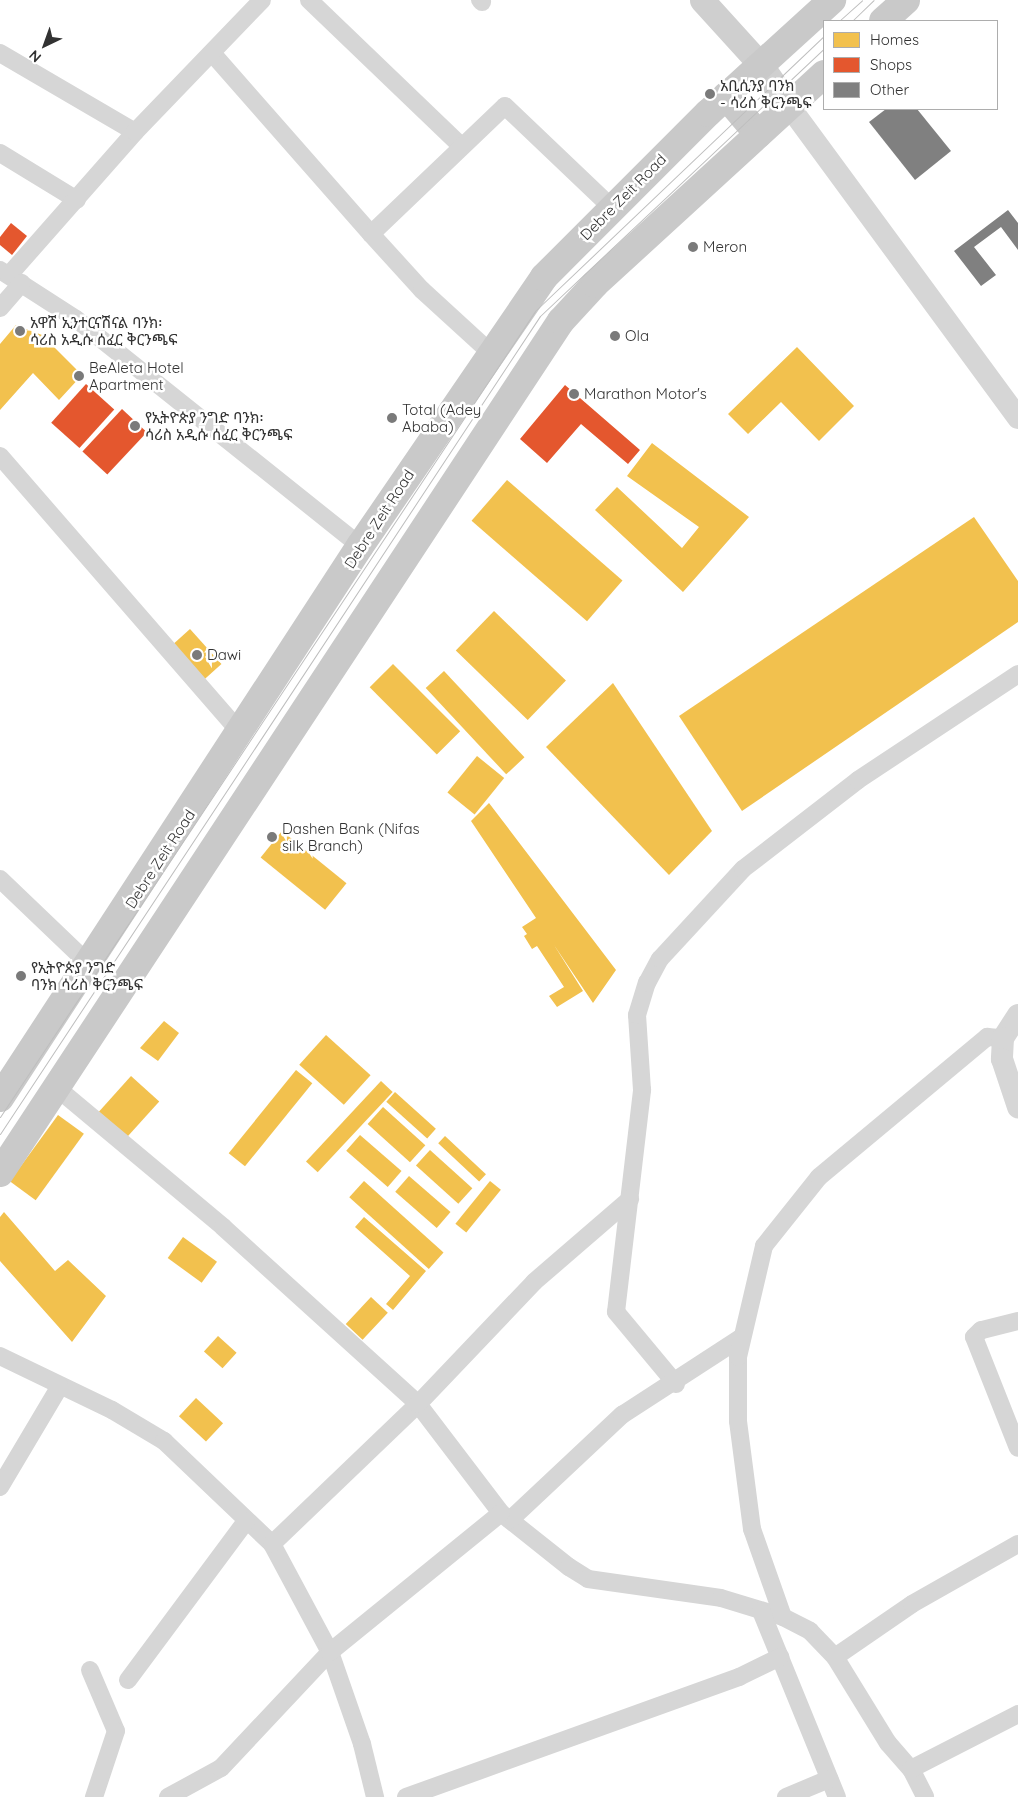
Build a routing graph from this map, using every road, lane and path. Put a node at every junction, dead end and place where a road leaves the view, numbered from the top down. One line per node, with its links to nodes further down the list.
1 (262, 0): 8 (street)
2 (309, 0): 15 (street)
3 (702, 0): 9 (main road)
4 (832, 0): 9 (main road, Debre Zeit Road)
5 (906, 0): 6 (main road)
6 (884, 20)
7 (0, 53): 13 (street)
8 (212, 53): 13 (street); 19 (street)
9 (761, 65): 11 (main road, Debre Zeit Road); 12 (main road)
10 (823, 75): 12 (main road)
11 (726, 96): 14 (main road); 18 (main road, Debre Zeit Road)
12 (789, 106): 14 (main road); 23 (street)
13 (135, 132): 17 (street)
14 (758, 134): 32 (main road)
15 (460, 145): 18 (street); 19 (street)
16 (0, 153): 17 (street)
17 (77, 200): 20 (street)
18 (613, 208): 22 (main road, Debre Zeit Road)
19 (371, 234): 22 (street)
20 (10, 276): 21 (street); 25 (street)
21 (0, 308)
22 (490, 352): 25 (main road, Debre Zeit Road)
23 (1018, 418)
24 (0, 456): 27 (street)
25 (360, 546): 27 (main road, Debre Zeit Road)
26 (1018, 674): 36 (street)
27 (241, 734): 29 (main road, Debre Zeit Road)
28 (0, 879): 29 (street)
29 (90, 965): 33 (main road, Debre Zeit Road)
30 (1018, 1015): 31 (street)
31 (1003, 1038): 34 (street); 38 (street)
32 (57, 1088): 35 (main road); 42 (street)
33 (0, 1098)
34 (1018, 1107)
35 (0, 1172)
36 (630, 1199): 40 (street); 42 (street)
37 (1018, 1321): 43 (street)
38 (742, 1337): 40 (street); 50 (street)
39 (0, 1356): 41 (street)
40 (676, 1384): 45 (street)
41 (60, 1386): 44 (street); 46 (street)
42 (418, 1404): 45 (street); 47 (street)
43 (1018, 1448)
44 (0, 1487)
45 (505, 1517): 49 (street); 51 (street)
46 (246, 1521): 47 (street); 55 (street)
47 (272, 1544): 51 (street)
48 (1018, 1544): 53 (street)
49 (761, 1611): 50 (street); 52 (street)
50 (783, 1617): 53 (street)
51 (330, 1652): 60 (street); 61 (street)
52 (780, 1657): 58 (street); 62 (street)
53 (835, 1657): 57 (street)
54 (90, 1670): 59 (street)
55 (128, 1680)
56 (1018, 1714): 57 (street)
57 (911, 1769): 65 (street)
58 (829, 1779): 63 (street); 64 (street)
59 (94, 1797)
60 (168, 1797)
61 (375, 1797)
62 (406, 1797)
63 (786, 1797)
64 (837, 1797)
65 (925, 1797)

